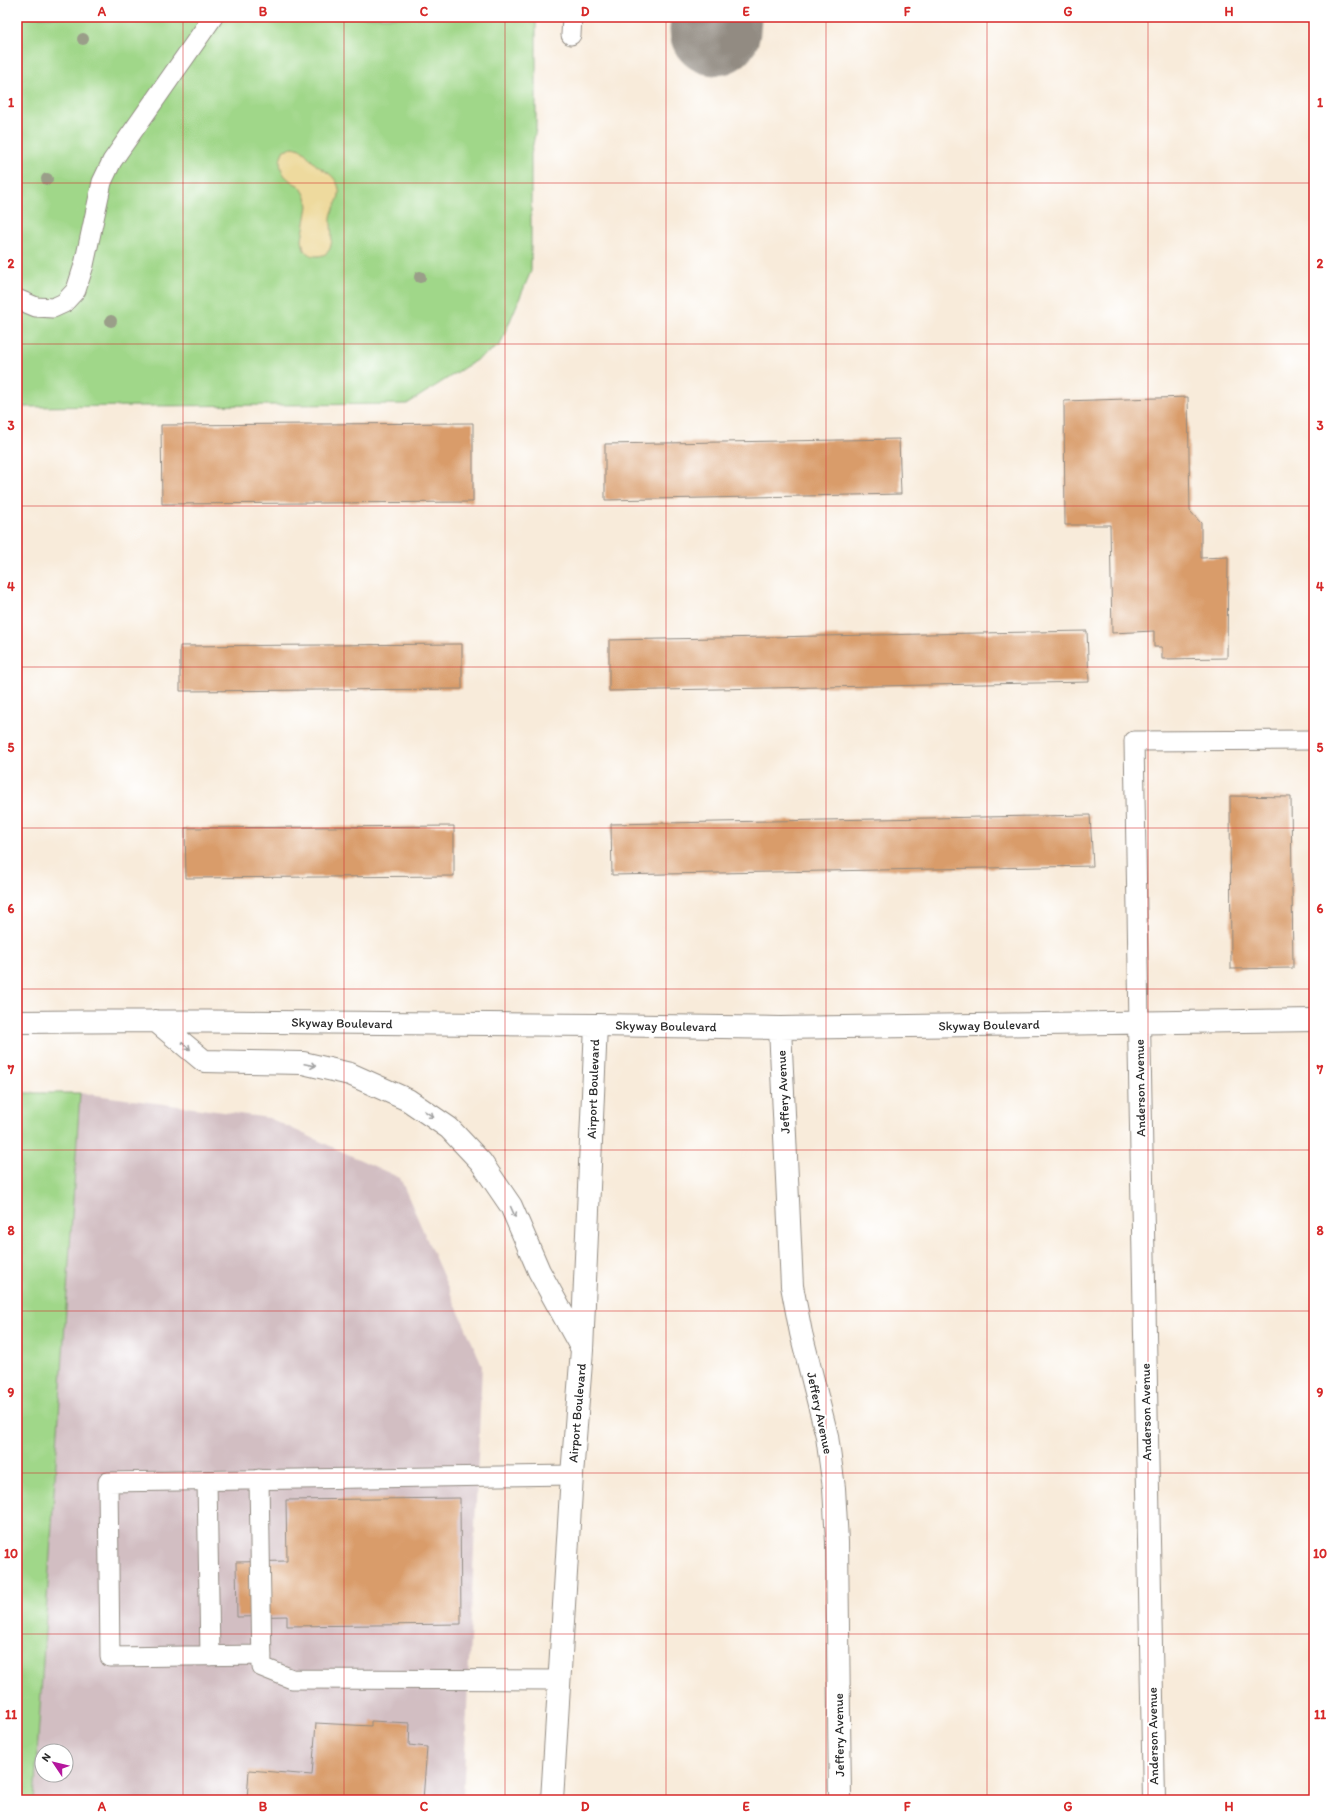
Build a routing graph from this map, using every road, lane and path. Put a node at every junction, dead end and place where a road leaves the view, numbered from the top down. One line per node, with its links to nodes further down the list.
1 (213, 17): 2 (lane)
2 (17, 299)
3 (1314, 740): 7 (lane)
4 (1314, 1020): 7 (street, Skyway Boulevard)
5 (156, 1021): 6 (street, Skyway Boulevard); 8 (street, Skyway Boulevard); 10 (street, one-way to 10)
6 (17, 1022)
7 (1138, 1023): 9 (street, Skyway Boulevard); 19 (street, Anderson Avenue)
8 (596, 1025): 9 (street, Skyway Boulevard); 10 (street, Airport Boulevard)
9 (780, 1028): 18 (street, Jeffery Avenue)
10 (582, 1350): 11 (street, Airport Boulevard)
11 (572, 1475): 13 (lane); 16 (street, Airport Boulevard)
12 (207, 1480): 13 (lane); 15 (lane); 15 (lane)
13 (260, 1480): 14 (lane)
14 (262, 1655): 15 (lane); 16 (lane)
15 (210, 1656)
16 (559, 1680): 17 (street, Airport Boulevard)
17 (552, 1800)
18 (840, 1800)
19 (1154, 1800)

